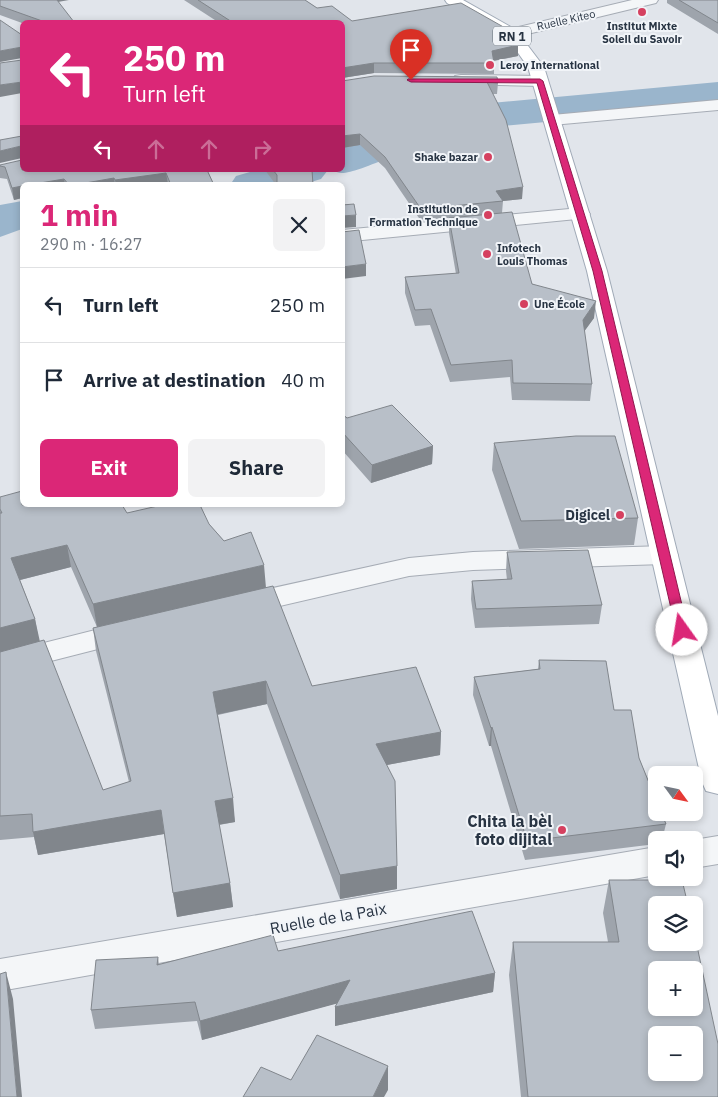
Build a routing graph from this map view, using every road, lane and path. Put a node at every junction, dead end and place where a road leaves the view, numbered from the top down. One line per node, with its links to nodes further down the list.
1 (452, 0): 3 (main road, RN 1)
2 (651, 0): 3 (street, Ruelle Kiteo)
3 (511, 33): 5 (main road, RN 1)
4 (442, 80): 5 (street)
5 (546, 99): 6 (street); 7 (main road, RN 1)
6 (718, 105)
7 (580, 214): 8 (street); 9 (main road, RN 1)
8 (345, 236)
9 (664, 555): 10 (street); 13 (main road, RN 1)
10 (220, 610)
11 (154, 625): 12 (street)
12 (0, 664)
13 (718, 782)
14 (718, 850): 15 (street)
15 (703, 852)
16 (648, 862): 17 (street, Ruelle de la Paix)
17 (0, 975)

